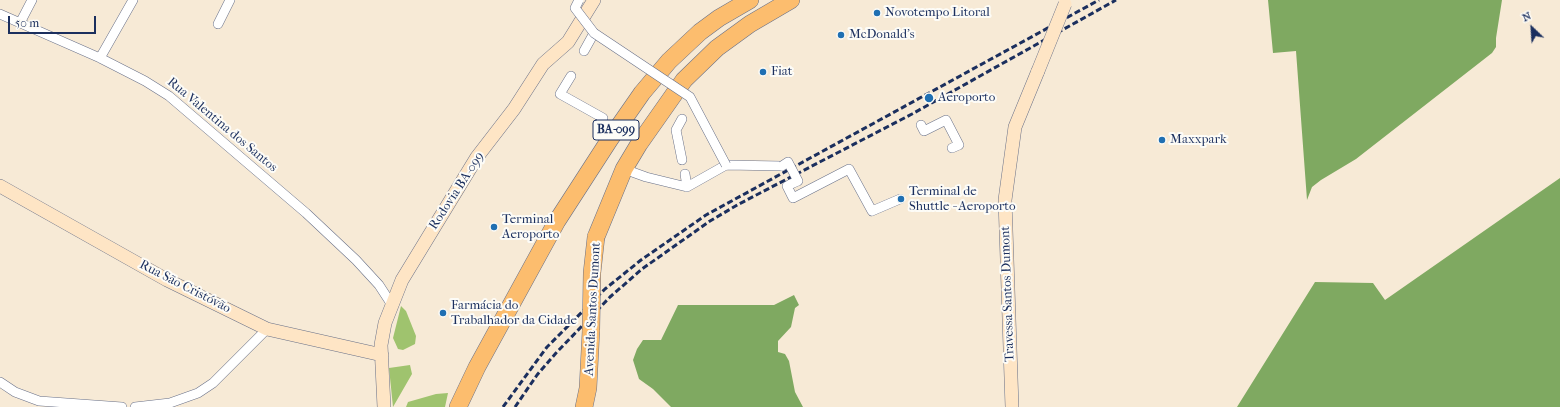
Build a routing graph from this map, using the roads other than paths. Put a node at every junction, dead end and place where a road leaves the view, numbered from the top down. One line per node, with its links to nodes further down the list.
1 (32, 0): 10 (street)
2 (133, 0): 14 (street)
3 (230, 0): 11 (street)
4 (579, 0): 12 (street, bridge)
5 (594, 0): 27 (main road, Rodovia BA-099)
6 (750, 0): 34 (highway, BA-099)
7 (791, 0): 22 (highway, Avenida Santos Dumont / BA-099)
8 (1066, 2): 36 (main road, Travessa Santos Dumont, bridge)
9 (0, 14): 10 (street, Rua Valentina dos Santos)
10 (20, 23): 14 (street, Rua Valentina dos Santos)
11 (218, 24)
12 (594, 33): 13 (street); 21 (street, bridge)
13 (584, 50)
14 (100, 58): 27 (street, Rua Valentina dos Santos)
15 (571, 76): 16 (street)
16 (603, 118)
17 (682, 119): 20 (street)
18 (921, 125): 19 (street)
19 (952, 148)
20 (682, 160)
21 (726, 165): 25 (street); 26 (street, bridge)
22 (624, 169): 25 (street); 35 (highway, Avenida Santos Dumont / BA-099, bridge)
23 (685, 174): 25 (street)
24 (0, 186): 28 (main road, Rua São Cristóvão)
25 (687, 187)
26 (900, 199)
27 (392, 305): 29 (main road, Rodovia BA-099)
28 (267, 328): 29 (main road, Rua São Cristóvão); 32 (street)
29 (382, 355): 33 (main road, Rodovia BA-099)
30 (0, 382): 31 (street)
31 (122, 407)
32 (135, 407)
33 (384, 407)
34 (458, 407)
35 (584, 407)
36 (1012, 407)

